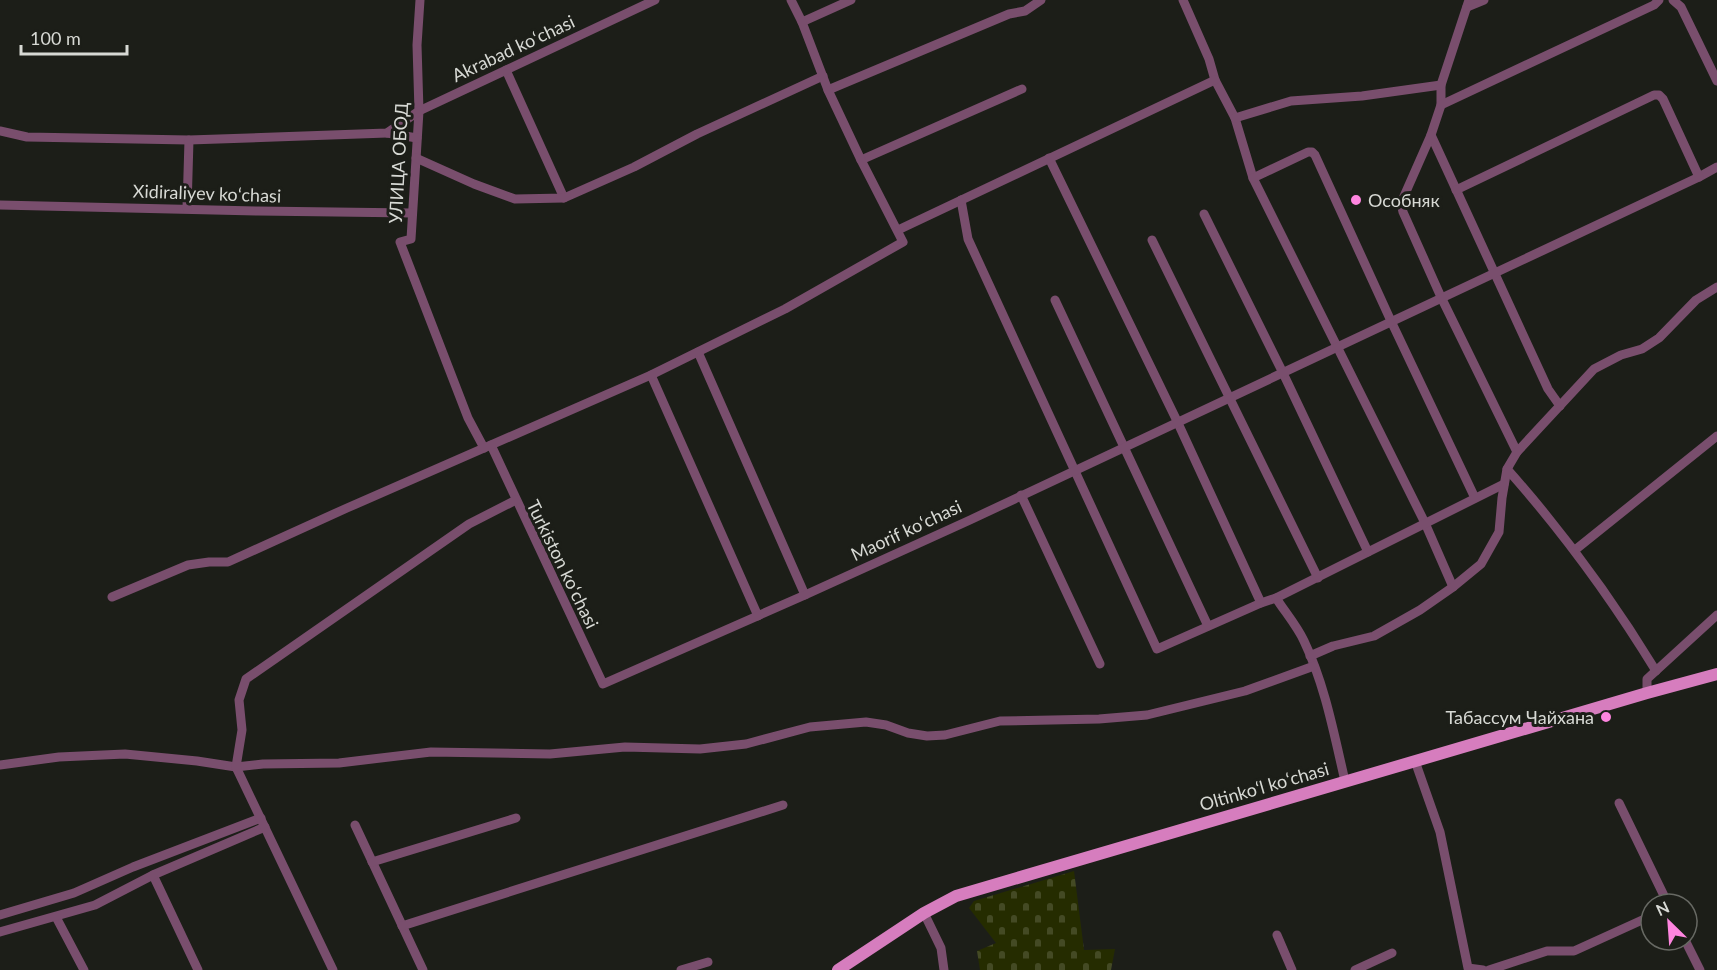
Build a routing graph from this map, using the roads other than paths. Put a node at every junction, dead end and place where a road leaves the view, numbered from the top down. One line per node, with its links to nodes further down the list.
1 (420, 0): 20 (street, УЛИЦА ОБОД)
2 (655, 0): 12 (street, Akrabad koʻchasi)
3 (791, 0): 11 (street)
4 (851, 0): 11 (street)
5 (1041, 0): 18 (street)
6 (1183, 0): 14 (street)
7 (1484, 0): 10 (street)
8 (1659, 0): 19 (street)
9 (1673, 0): 15 (street)
10 (1468, 4): 16 (street)
11 (802, 22): 13 (street)
12 (506, 70): 20 (street, Akrabad koʻchasi); 34 (street)
13 (823, 76): 18 (street); 34 (street)
14 (1215, 80): 21 (street); 28 (street)
15 (1717, 81)
16 (1441, 85): 19 (street); 21 (street)
17 (1022, 89): 29 (street)
18 (828, 90): 29 (street)
19 (1441, 105): 24 (street)
20 (419, 111): 23 (street, Akrabad koʻchasi); 25 (street, УЛИЦА ОБОД)
21 (1235, 118): 32 (street)
22 (0, 131): 26 (street)
23 (387, 133): 25 (street); 26 (street)
24 (1431, 135): 33 (street); 44 (street)
25 (417, 138): 27 (street, УЛИЦА ОБОД)
26 (189, 140): 37 (street)
27 (416, 158): 34 (street); 38 (street, УЛИЦА ОБОД)
28 (1049, 158): 35 (street); 53 (street)
29 (861, 160): 40 (street)
30 (1717, 167): 31 (street, Maorif koʻchasi)
31 (1699, 177): 33 (street); 42 (street, Maorif koʻchasi)
32 (1254, 178): 46 (street); 47 (street)
33 (1456, 190): 42 (street)
34 (564, 198)
35 (961, 200): 40 (street); 59 (street)
36 (0, 205): 37 (street, Xidiraliyev koʻchasi)
37 (187, 208): 38 (street, Xidiraliyev koʻchasi)
38 (412, 213): 56 (street, УЛИЦА ОБОД)
39 (1204, 214): 49 (street)
40 (898, 230): 48 (street)
41 (1152, 240): 51 (street)
42 (1494, 272): 44 (street, Maorif koʻchasi); 52 (street)
43 (1717, 287): 52 (street)
44 (1441, 297): 46 (street, Maorif koʻchasi); 57 (street)
45 (1055, 300): 55 (street)
46 (1390, 321): 47 (street, Maorif koʻchasi); 62 (street)
47 (1337, 346): 49 (street, Maorif koʻchasi); 64 (street)
48 (698, 352): 50 (street); 69 (street)
49 (1283, 373): 51 (street, Maorif koʻchasi); 66 (street)
50 (651, 375): 56 (street); 74 (street)
51 (1228, 398): 53 (street, Maorif koʻchasi); 67 (street)
52 (1560, 406): 57 (street)
53 (1177, 422): 55 (street, Maorif koʻchasi); 72 (street)
54 (1717, 436): 65 (street)
55 (1125, 446): 59 (street, Maorif koʻchasi); 75 (street)
56 (487, 447): 63 (street); 70 (street)
57 (1517, 452): 58 (street)
58 (1507, 469): 60 (street); 65 (street)
59 (1073, 470): 61 (street, Maorif koʻchasi); 75 (street)
60 (1504, 484): 62 (street); 68 (street)
61 (1021, 495): 69 (street, Maorif koʻchasi); 77 (street)
62 (1475, 498): 64 (street)
63 (516, 500): 74 (street, Turkiston koʻchasi); 84 (street, Turkiston koʻchasi)
64 (1425, 523): 66 (street); 68 (street)
65 (1575, 550): 79 (street)
66 (1368, 552): 67 (street)
67 (1317, 578): 71 (street)
68 (1453, 587): 76 (street)
69 (805, 596): 74 (street, Turkiston koʻchasi)
70 (112, 597)
71 (1276, 598): 72 (street); 76 (street)
72 (1261, 603): 75 (street)
73 (1717, 615): 79 (street)
74 (758, 616)
75 (1208, 626)
76 (1310, 656): 78 (street)
77 (1100, 664)
78 (1314, 666): 84 (street); 85 (street)
79 (1656, 671): 81 (street)
80 (1717, 675): 81 (main road, Oltinkoʻl koʻchasi)
81 (1647, 693): 82 (main road, Oltinkoʻl koʻchasi)
82 (1415, 761): 85 (main road, Oltinkoʻl koʻchasi); 104 (street)
83 (0, 765): 84 (street)
84 (236, 767): 89 (street)
85 (1345, 781): 94 (main road, Oltinkoʻl koʻchasi)
86 (1619, 803): 93 (street)
87 (783, 805): 98 (street)
88 (516, 818): 91 (street)
89 (263, 823): 92 (street); 95 (street); 107 (street)
90 (355, 825): 91 (street)
91 (372, 862): 98 (street)
92 (153, 875): 96 (street); 106 (street)
93 (1662, 892)
94 (924, 913): 110 (main road, Oltinkoʻl koʻchasi); 111 (street)
95 (0, 915)
96 (56, 917): 99 (street); 105 (street)
97 (1639, 921): 115 (street)
98 (402, 926): 108 (street)
99 (0, 932)
100 (1276, 935): 112 (street)
101 (1691, 952): 116 (street)
102 (1392, 953): 113 (street)
103 (708, 962): 109 (street)
104 (1467, 969): 114 (street)
105 (84, 970)
106 (198, 970)
107 (333, 970)
108 (423, 970)
109 (681, 970)
110 (838, 970)
111 (944, 970)
112 (1292, 970)
113 (1355, 970)
114 (1483, 970)
115 (1489, 970)
116 (1700, 970)

